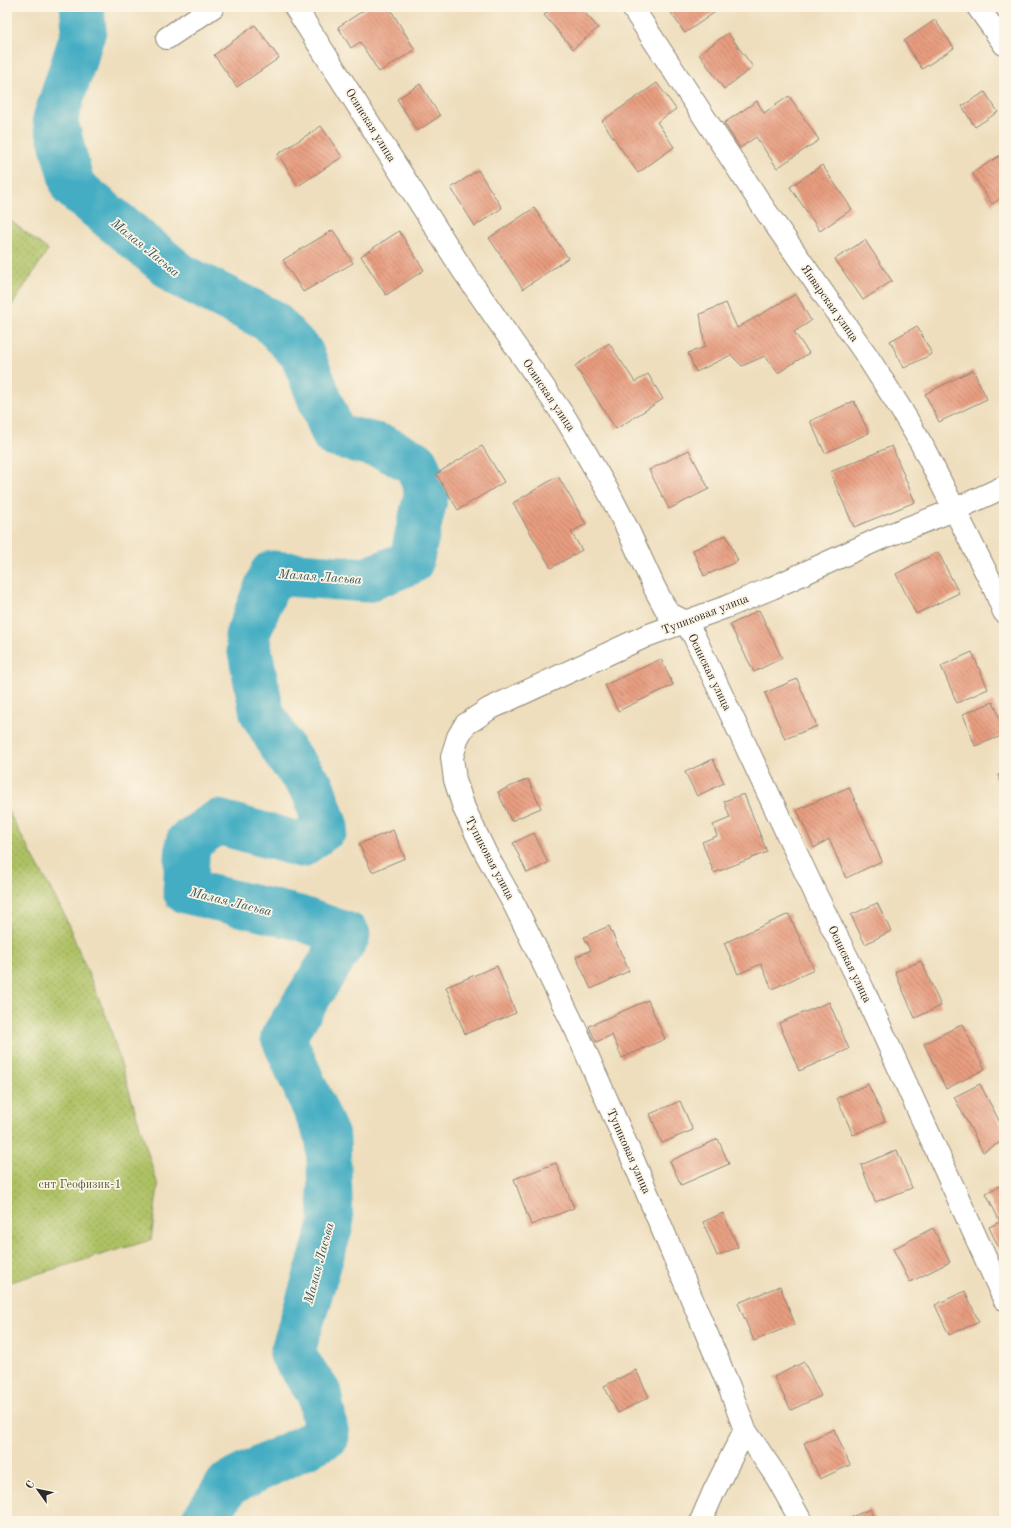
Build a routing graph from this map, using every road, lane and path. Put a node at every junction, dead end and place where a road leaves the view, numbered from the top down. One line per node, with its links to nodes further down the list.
1 (213, 7): 5 (street)
2 (295, 7): 10 (street, Осинская улица)
3 (632, 7): 8 (street, Январская улица)
4 (978, 7): 6 (street)
5 (166, 38)
6 (1004, 44)
7 (1004, 487): 8 (street, Тупиковая улица)
8 (954, 510): 9 (street, Январская улица); 10 (street, Тупиковая улица)
9 (1004, 612)
10 (684, 621): 11 (street, Осинская улица); 12 (street, Тупиковая улица)
11 (1004, 1299)
12 (745, 1430): 13 (street); 14 (street, Тупиковая улица)
13 (701, 1521)
14 (801, 1521)

